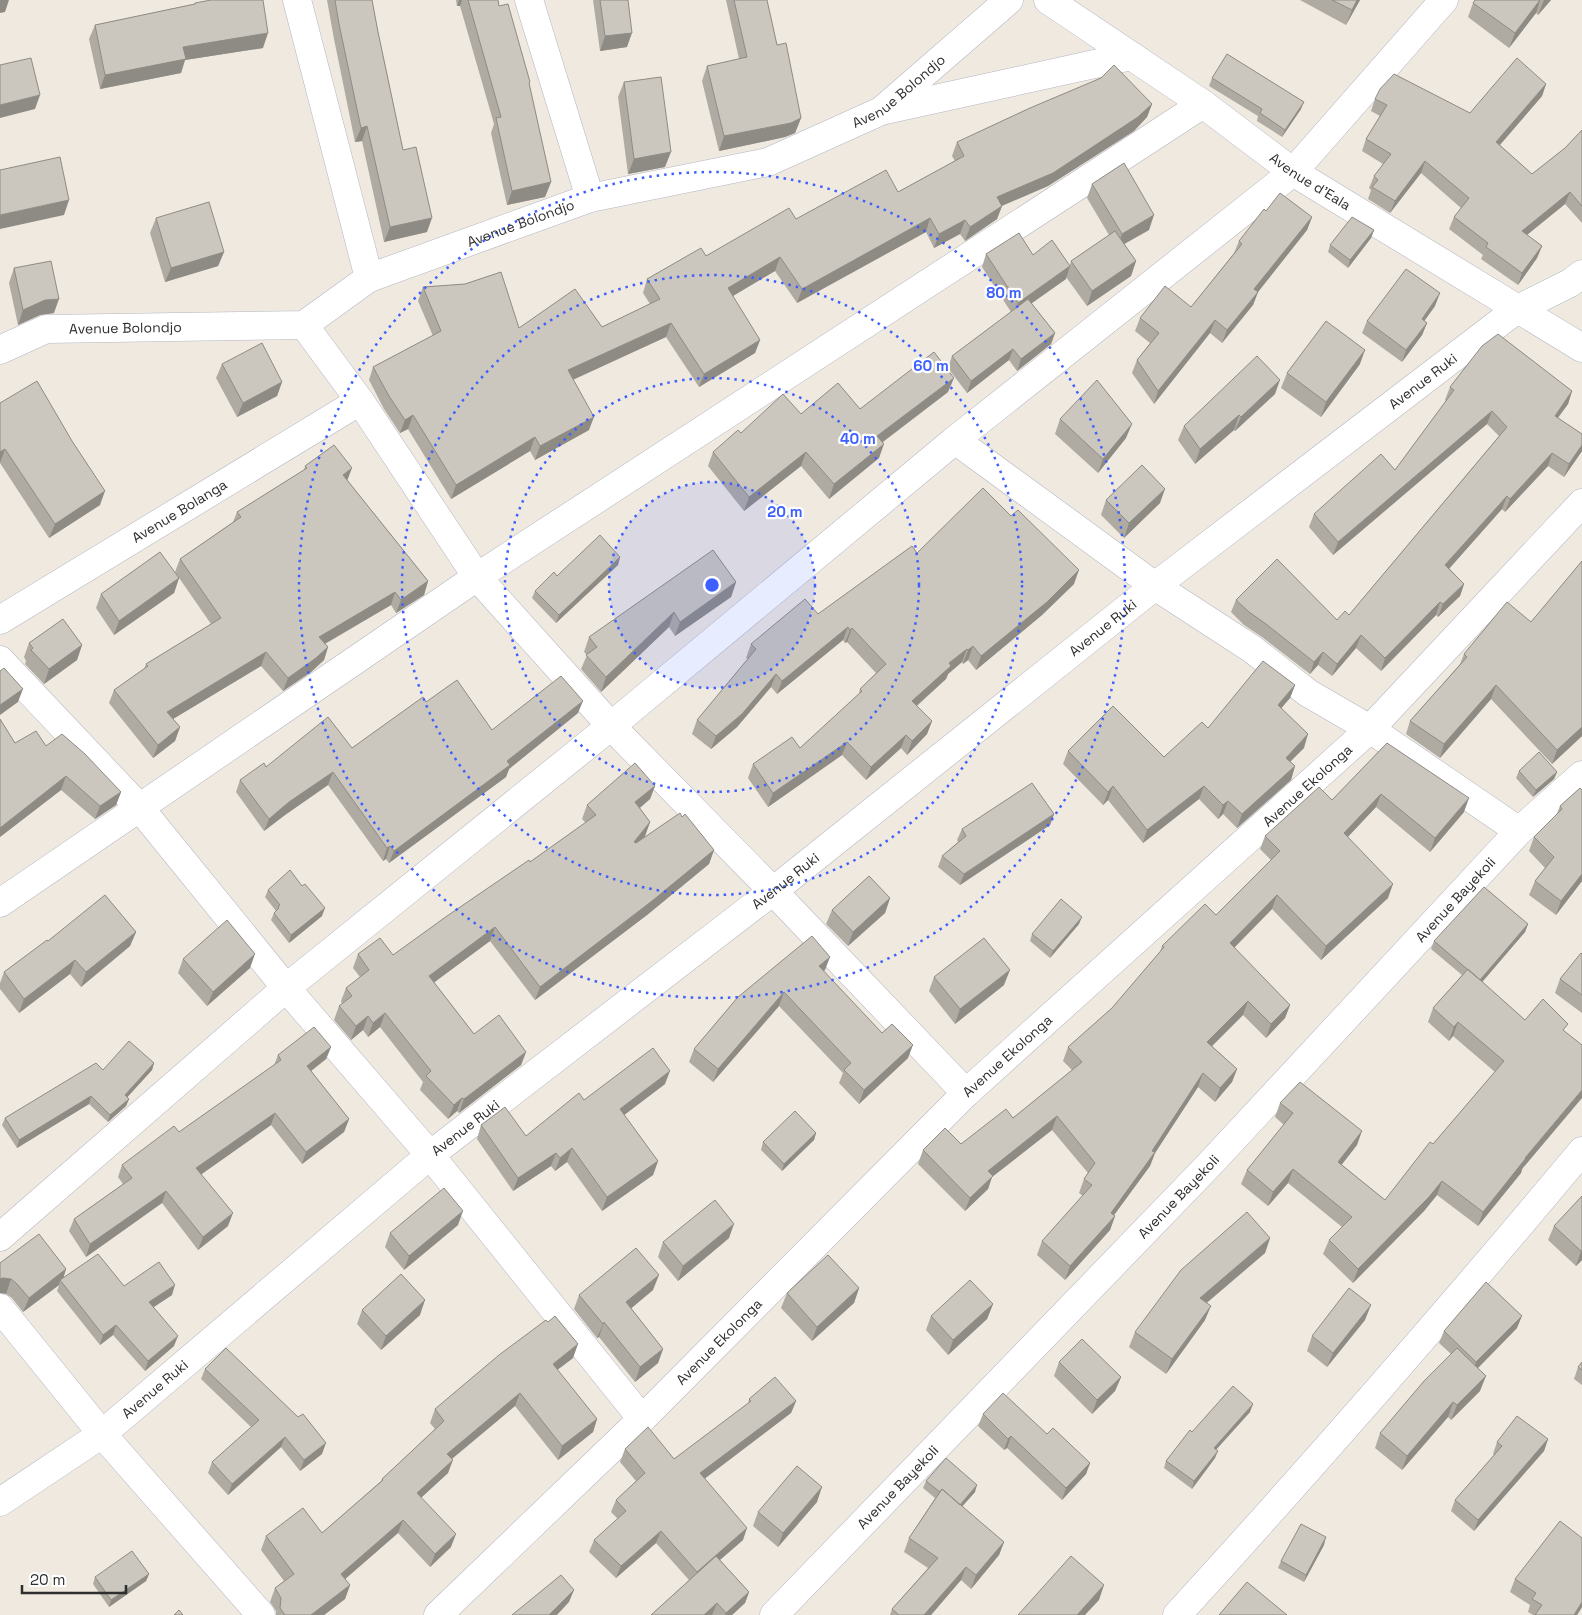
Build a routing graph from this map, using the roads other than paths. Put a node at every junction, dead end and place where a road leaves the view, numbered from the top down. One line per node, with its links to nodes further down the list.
1 (297, 0): 12 (street)
2 (529, 0): 10 (street)
3 (1010, 0): 8 (street, Avenue Bolondjo)
4 (1048, 0): 6 (street, Avenue d'Eala)
5 (1444, 0): 9 (street)
6 (1131, 56): 7 (street, Avenue d'Eala); 8 (street)
7 (1203, 104): 9 (street, Avenue d'Eala); 20 (street)
8 (881, 111): 10 (street, Avenue Bolondjo)
9 (1293, 172): 13 (street, Avenue d'Eala); 18 (street)
10 (590, 198): 12 (street, Avenue Bolondjo)
11 (1582, 274): 13 (street, Avenue Ruki)
12 (369, 278): 14 (street, Avenue Bolondjo)
13 (1516, 310): 15 (street, Avenue d'Eala); 21 (street, Avenue Ruki)
14 (304, 325): 16 (street, Avenue Bolondjo); 17 (street)
15 (1582, 348)
16 (0, 350)
17 (360, 401): 20 (street); 22 (street, Avenue Bolanga)
18 (955, 440): 21 (street); 24 (street)
19 (1582, 504): 25 (street, Avenue Ekolonga)
20 (477, 577): 24 (street); 27 (street)
21 (1155, 586): 25 (street); 29 (street, Avenue Ruki)
22 (0, 620)
23 (0, 660): 27 (street)
24 (611, 726): 29 (street); 31 (street)
25 (1370, 729): 28 (street); 32 (street, Avenue Ekolonga)
26 (1582, 775): 28 (street, Avenue Bayekoli)
27 (139, 807): 30 (street); 31 (street)
28 (1519, 831): 42 (street, Avenue Bayekoli)
29 (773, 890): 32 (street); 34 (street, Avenue Ruki)
30 (0, 903)
31 (286, 988): 34 (street); 35 (street)
32 (966, 1093): 37 (street, Avenue Ekolonga)
33 (1582, 1151): 43 (street)
34 (430, 1155): 37 (street); 38 (street, Avenue Ruki)
35 (0, 1237)
36 (0, 1308): 38 (street)
37 (642, 1419): 41 (street, Avenue Ekolonga)
38 (102, 1434): 39 (street, Avenue Ruki); 40 (street)
39 (0, 1502)
40 (261, 1615)
41 (438, 1615)
42 (774, 1615)
43 (1177, 1615)

